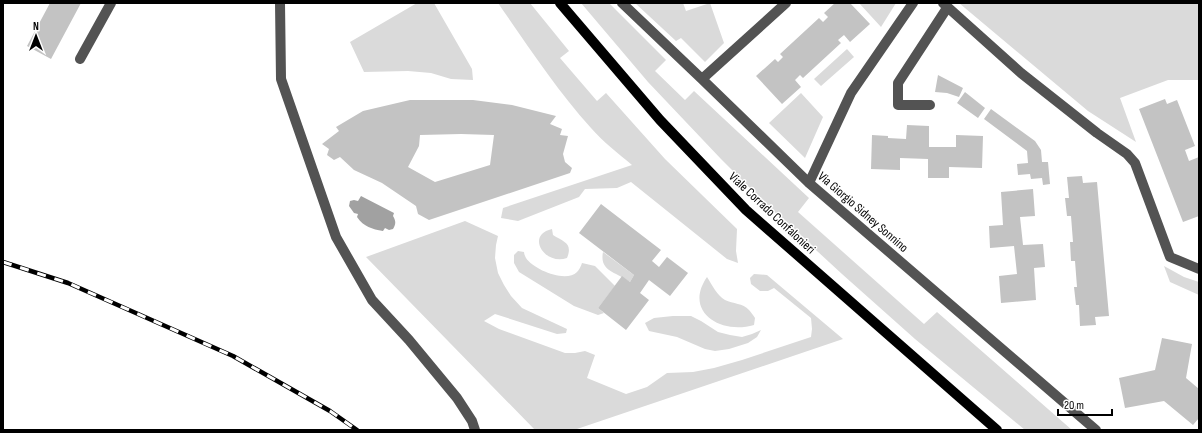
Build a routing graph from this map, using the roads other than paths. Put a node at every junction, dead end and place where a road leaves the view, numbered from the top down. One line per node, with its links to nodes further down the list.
1 (111, 3): 8 (street)
2 (280, 3): 13 (street)
3 (560, 3): 14 (main road, Viale Corrado Confalonieri)
4 (622, 3): 9 (street, Via Giorgio Sidney Sonnino)
5 (786, 3): 9 (street)
6 (913, 3): 11 (street)
7 (945, 5): 10 (street); 12 (street)
8 (80, 59)
9 (702, 79): 11 (street, Via Giorgio Sidney Sonnino)
10 (930, 105)
11 (808, 183): 15 (street, Via Giorgio Sidney Sonnino)
12 (1199, 269)
13 (475, 430)
14 (999, 430)
15 (1096, 430)

